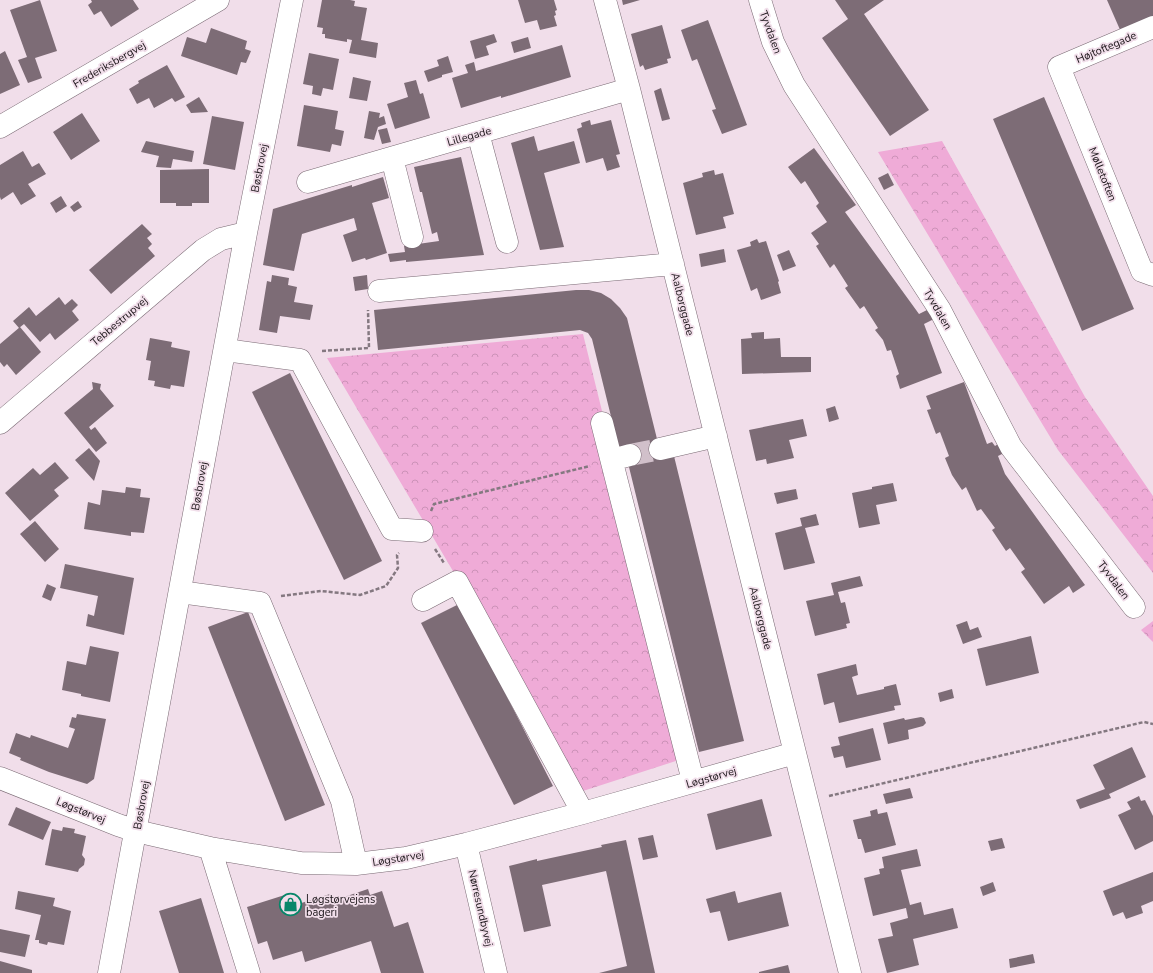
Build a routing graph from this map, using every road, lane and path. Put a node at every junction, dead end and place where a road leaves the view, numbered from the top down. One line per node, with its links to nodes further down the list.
1 (218, 0): 8 (street, Frederiksbergvej)
2 (292, 0): 12 (street, Bøsbrovej)
3 (605, 0): 7 (street, Aalborggade)
4 (760, 0): 28 (street, Tyvdalen)
5 (1153, 27): 6 (street, Højtoftegade)
6 (1059, 67): 16 (street, Mølletoften)
7 (629, 89): 9 (street, Lillegade); 15 (street, Aalborggade)
8 (0, 127)
9 (478, 133): 10 (street, Lillegade); 14 (street)
10 (392, 158): 11 (street, Lillegade); 13 (street)
11 (308, 182)
12 (246, 233): 18 (street, Bøsbrovej); 20 (street, Tebbestrupvej)
13 (412, 237)
14 (507, 242)
15 (673, 264): 17 (street, Aalborggade); 22 (street, Aalborggade)
16 (1153, 275)
17 (379, 291): 19 (path)
18 (224, 350): 19 (street); 26 (street, Bøsbrovej)
19 (300, 360): 24 (street)
20 (0, 423)
21 (602, 423): 32 (street)
22 (716, 436): 23 (street); 30 (street, Aalborggade)
23 (660, 448)
24 (422, 531): 25 (path)
25 (457, 582): 27 (street); 34 (street)
26 (180, 592): 35 (street, Bøsbrovej); 38 (street)
27 (423, 600)
28 (1134, 607)
29 (1153, 724): 33 (path)
30 (795, 753): 32 (street, Løgstørvej); 33 (street, Aalborggade)
31 (0, 778): 35 (street, Løgstørvej)
32 (693, 781): 34 (street, Løgstørvej)
33 (807, 801): 42 (street, Aalborggade)
34 (583, 813): 36 (street, Løgstørvej)
35 (136, 831): 37 (street, Løgstørvej); 39 (street, Bøsbrovej)
36 (466, 844): 38 (street, Løgstørvej); 41 (street, Nørresundbyvej)
37 (210, 848): 38 (street, Løgstørvej); 40 (street)
38 (356, 864)
39 (109, 973)
40 (249, 973)
41 (496, 973)
42 (850, 973)

